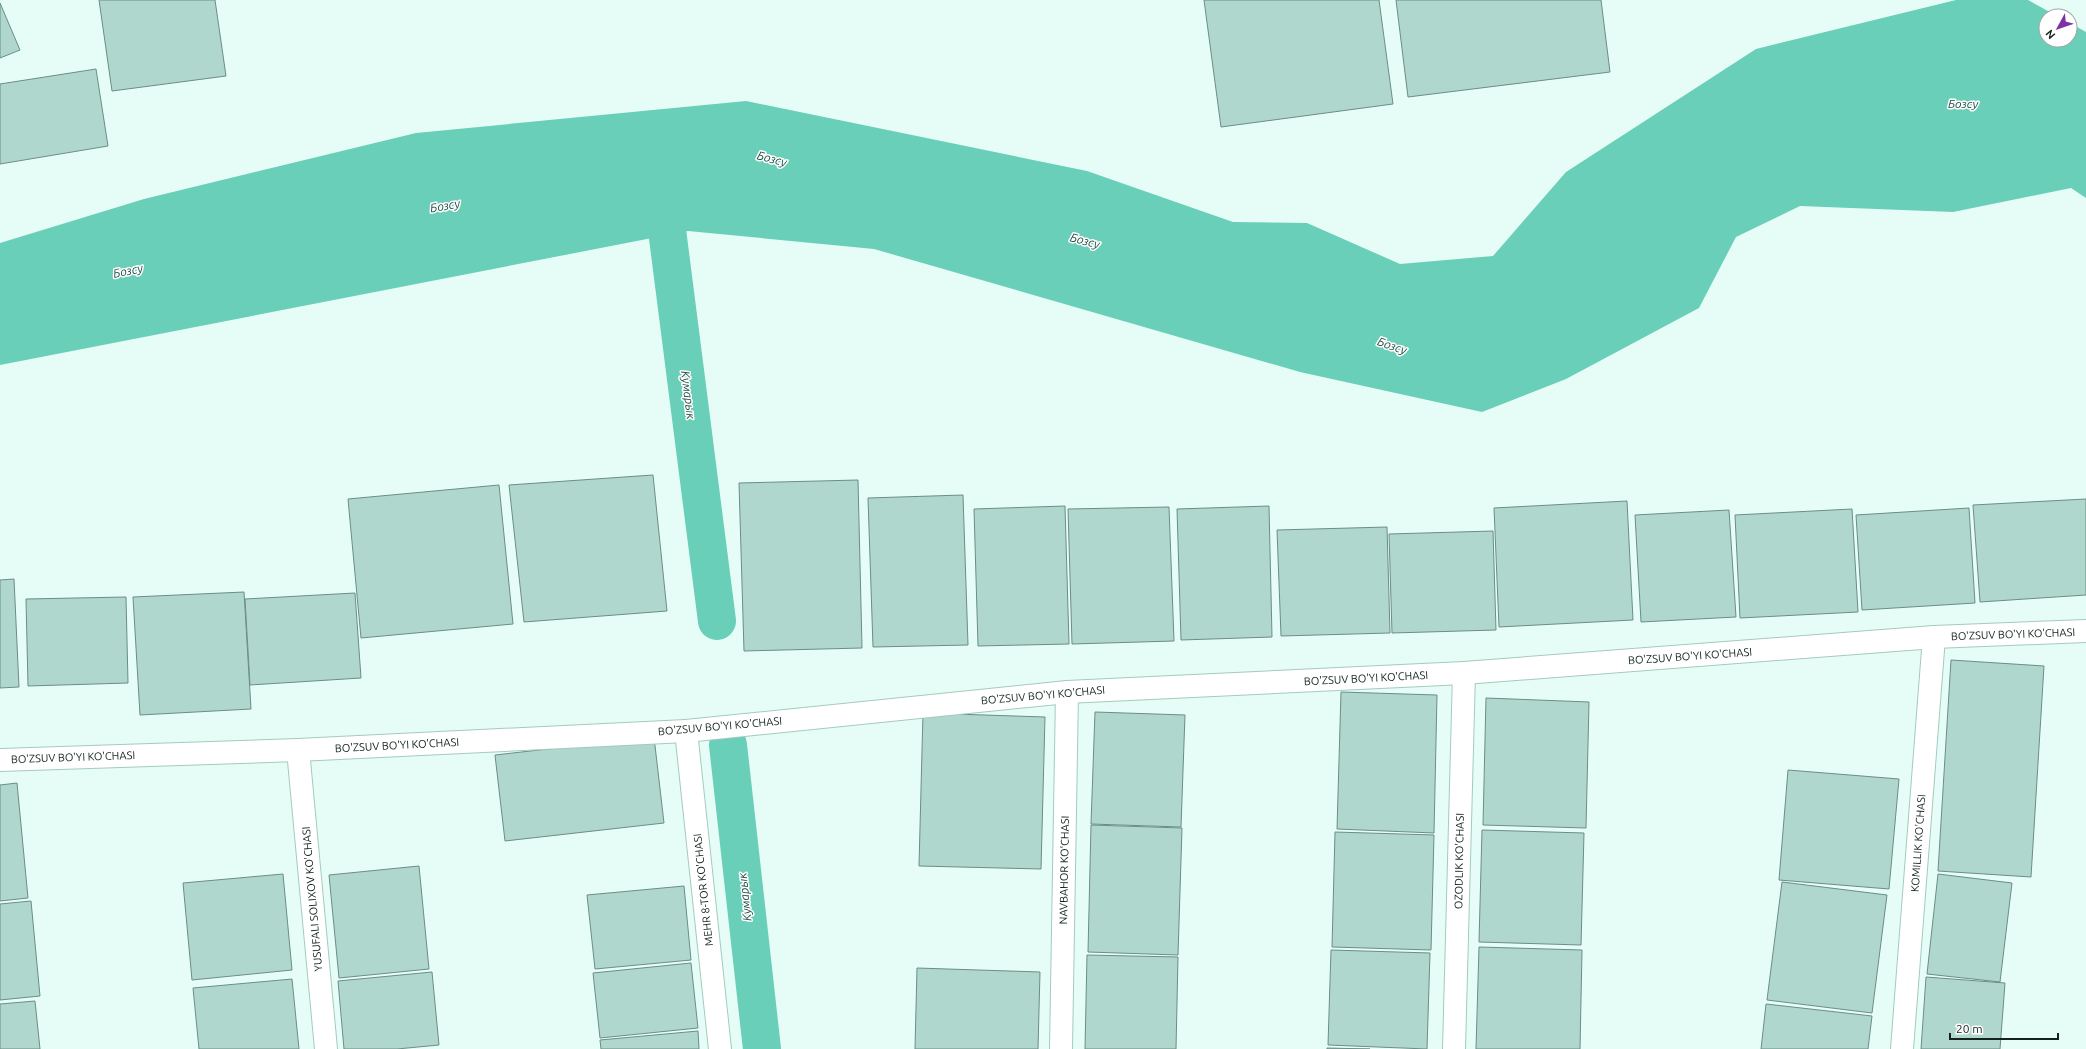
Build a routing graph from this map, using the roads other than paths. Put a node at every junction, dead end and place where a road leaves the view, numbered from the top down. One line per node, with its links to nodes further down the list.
1 (2086, 631): 2 (street, BO'ZSUV BO'YI KO'CHASI)
2 (1934, 637): 3 (street, BO'ZSUV BO'YI KO'CHASI); 12 (street, KOMILLIK KO'CHASI)
3 (1464, 673): 4 (street, BO'ZSUV BO'YI KO'CHASI); 11 (street, OZODLIK KO'CHASI)
4 (1067, 692): 5 (street, BO'ZSUV BO'YI KO'CHASI); 10 (street, NAVBAHOR KO'CHASI)
5 (686, 731): 6 (street, BO'ZSUV BO'YI KO'CHASI); 9 (street, MEHR 8-TOR KO'CHASI)
6 (298, 750): 7 (street, BO'ZSUV BO'YI KO'CHASI); 8 (street, YUSUFALI SOLIXOV KO'CHASI)
7 (0, 760)
8 (326, 1049)
9 (720, 1049)
10 (1061, 1049)
11 (1454, 1049)
12 (1902, 1049)

